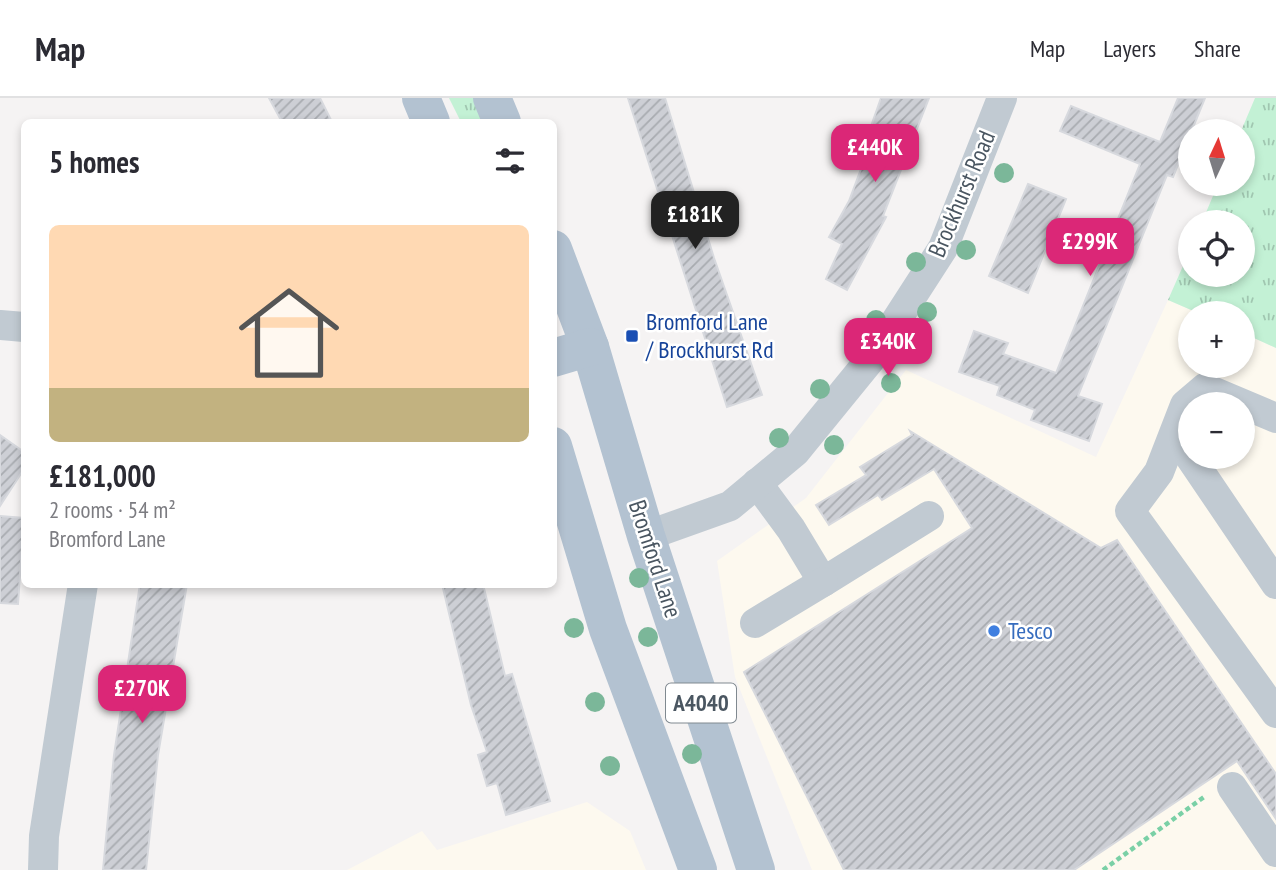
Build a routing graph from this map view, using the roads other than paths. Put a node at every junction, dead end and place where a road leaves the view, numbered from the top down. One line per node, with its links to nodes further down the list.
1 (421, 98): 4 (main road)
2 (492, 98): 5 (main road)
3 (1002, 98): 16 (street, Brockhurst Road)
4 (430, 119)
5 (501, 119)
6 (557, 259): 9 (main road, Bromford Lane / A4040)
7 (0, 325): 8 (street)
8 (21, 327)
9 (590, 346): 10 (main road); 18 (main road, Bromford Lane / A4040)
10 (557, 357)
11 (1267, 415): 12 (street)
12 (1276, 438)
13 (1178, 455): 23 (street)
14 (557, 459): 27 (main road, A4040)
15 (1198, 469): 20 (street)
16 (757, 483): 18 (street, Brockhurst Road); 19 (street)
17 (929, 516): 19 (street)
18 (646, 536): 28 (main road, Bromford Lane / A4040)
19 (823, 582): 22 (street)
20 (1276, 584)
21 (82, 588): 26 (street)
22 (755, 623)
23 (1276, 713)
24 (1232, 787): 25 (street)
25 (1276, 852)
26 (43, 870)
27 (698, 870)
28 (755, 870)

